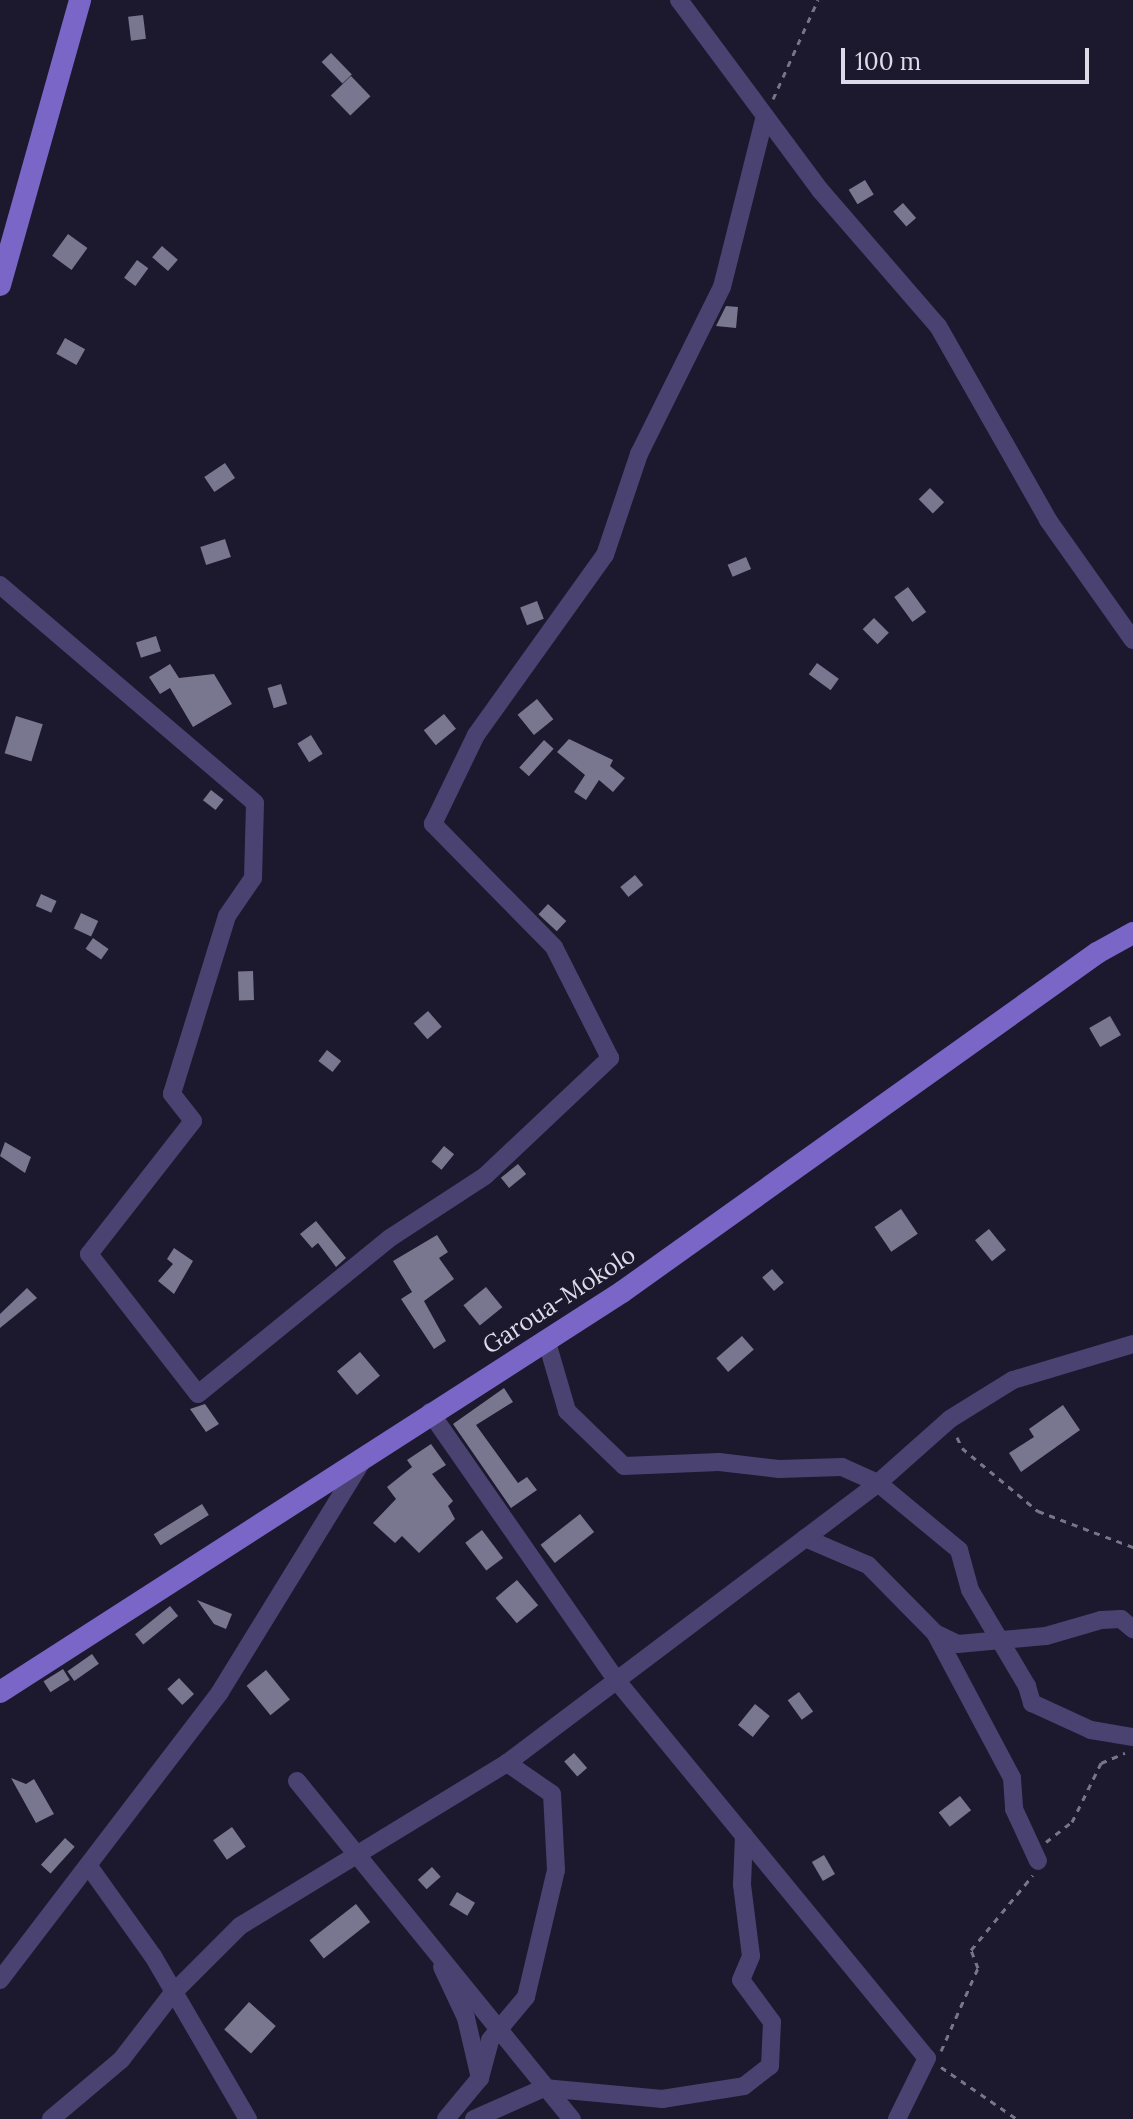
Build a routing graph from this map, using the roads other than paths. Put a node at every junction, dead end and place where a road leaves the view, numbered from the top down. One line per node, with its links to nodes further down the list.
1 (80, 0): 4 (main road)
2 (679, 0): 3 (street)
3 (765, 116): 5 (street); 6 (street)
4 (0, 285)
5 (0, 585)
6 (1133, 640)
7 (1133, 933): 8 (main road, Garoua-Mokolo)
8 (546, 1339): 10 (main road, Garoua-Mokolo); 12 (street)
9 (1133, 1344): 12 (street)
10 (430, 1412): 11 (main road, Garoua-Mokolo); 17 (street)
11 (367, 1452): 18 (main road, Garoua-Mokolo); 25 (street)
12 (878, 1483): 13 (street); 16 (street)
13 (805, 1538): 15 (street); 17 (street)
14 (1133, 1629): 16 (street)
15 (935, 1633): 16 (street); 24 (street)
16 (1000, 1640): 19 (street)
17 (617, 1681): 20 (street); 22 (street)
18 (0, 1692)
19 (1133, 1737)
20 (507, 1763): 23 (street); 29 (street)
21 (297, 1781): 23 (street)
22 (744, 1835): 31 (street); 37 (street)
23 (358, 1854): 26 (street); 28 (street)
24 (1038, 1861)
25 (88, 1865): 27 (street); 28 (street)
26 (432, 1947): 29 (street); 30 (street)
27 (0, 1980)
28 (172, 1994): 32 (street); 33 (street)
29 (502, 2026): 30 (street); 31 (street)
30 (480, 2078): 34 (street)
31 (544, 2088): 35 (street); 36 (street)
32 (51, 2119)
33 (248, 2119)
34 (446, 2119)
35 (474, 2119)
36 (572, 2119)
37 (897, 2119)

